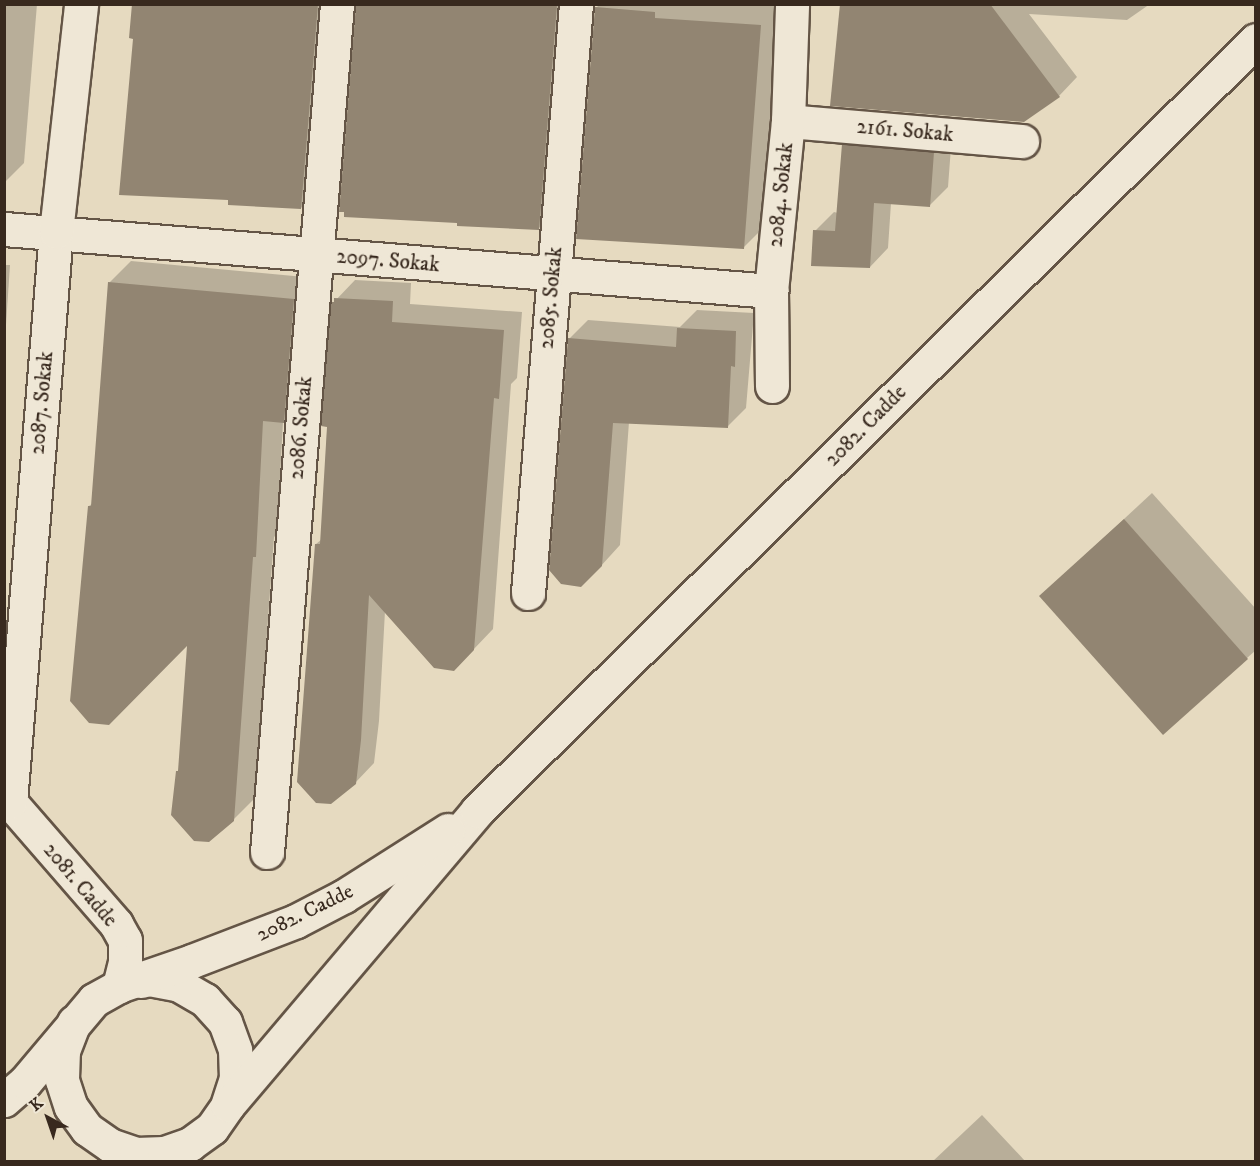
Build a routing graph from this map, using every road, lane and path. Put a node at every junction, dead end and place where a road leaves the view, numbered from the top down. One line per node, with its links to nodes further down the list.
1 (81, 4): 9 (street, 2087. Sokak)
2 (337, 4): 10 (street, 2086. Sokak)
3 (576, 4): 11 (street, 2085. Sokak)
4 (792, 4): 6 (street, 2084. Sokak)
5 (1256, 40): 16 (street, 2082. Cadde)
6 (788, 121): 7 (street, 2161. Sokak); 12 (street, 2084. Sokak)
7 (1022, 141)
8 (4, 229): 9 (street, 2097. Sokak)
9 (56, 232): 10 (street, 2097. Sokak); 15 (street, 2087. Sokak)
10 (315, 255): 11 (street, 2097. Sokak); 17 (street, 2086. Sokak)
11 (552, 274): 12 (street, 2097. Sokak); 14 (street, 2085. Sokak)
12 (771, 291): 13 (street, 2084. Sokak)
13 (772, 386)
14 (528, 593)
15 (7, 798): 18 (street, 2081. Cadde)
16 (477, 811): 18 (street, 2082. Cadde); 21 (street, 2082. Cadde)
17 (267, 852)
18 (119, 986): 19 (street, 2082. Cadde); 21 (street, 2082. Cadde)
19 (74, 1022): 20 (street, 2082. Cadde); 22 (street, 2082. Cadde)
20 (4, 1100)
21 (228, 1105): 22 (street, 2082. Cadde)
22 (175, 1155)

